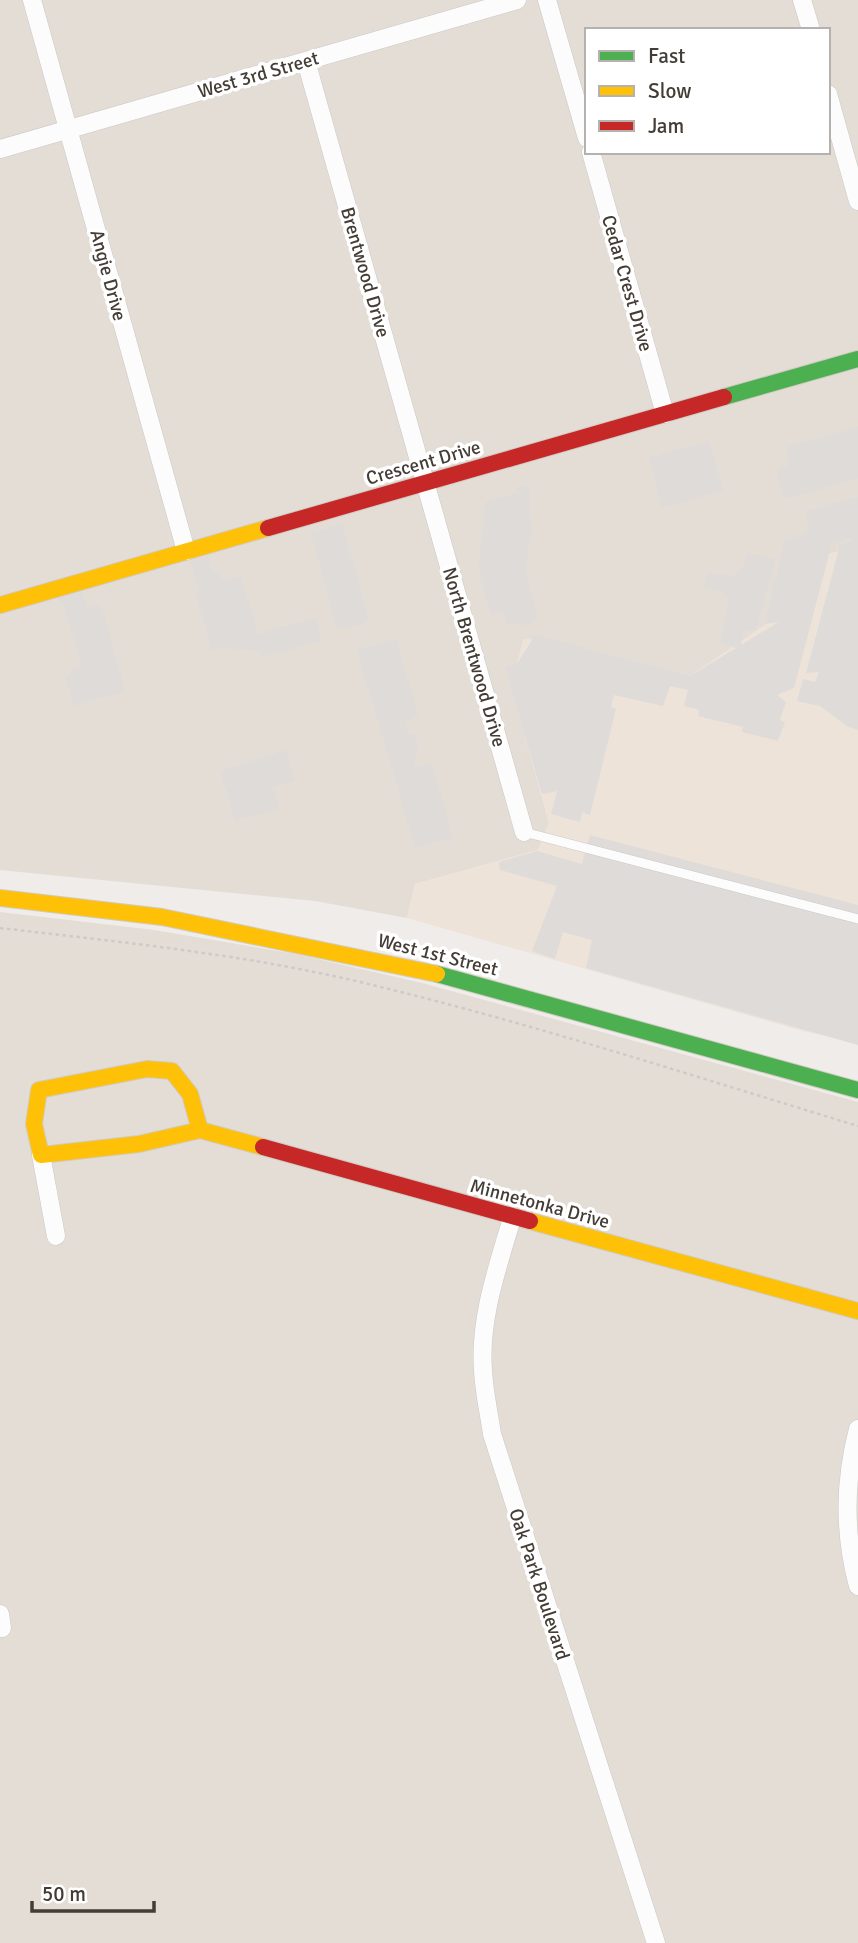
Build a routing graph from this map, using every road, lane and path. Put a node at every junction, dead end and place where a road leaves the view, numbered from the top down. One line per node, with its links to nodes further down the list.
1 (32, 0): 8 (street, Angie Drive)
2 (517, 0): 6 (street, West 3rd Street)
3 (547, 0): 9 (street)
4 (802, 0): 5 (street)
5 (810, 28)
6 (306, 61): 8 (street, West 3rd Street); 15 (street, Brentwood Drive)
7 (830, 101): 12 (street)
8 (68, 129): 10 (street, West 3rd Street); 16 (street, Angie Drive)
9 (585, 131)
10 (0, 149)
11 (592, 154): 14 (street, Cedar Crest Drive)
12 (858, 201)
13 (858, 359): 14 (street, Crescent Drive)
14 (665, 414): 15 (street, Crescent Drive)
15 (425, 483): 16 (street, Crescent Drive); 18 (street, North Brentwood Drive)
16 (186, 551): 17 (street, Crescent Drive)
17 (0, 605)
18 (524, 832): 20 (lane)
19 (0, 898): 22 (street, West 1st Street)
20 (858, 919)
21 (0, 928): 23 (path)
22 (858, 1090)
23 (858, 1126)
24 (205, 1131): 25 (street); 25 (street); 26 (street, Minnetonka Drive)
25 (41, 1155): 27 (street)
26 (512, 1218): 28 (street, Minnetonka Drive); 31 (street, Oak Park Boulevard)
27 (56, 1236)
28 (858, 1311)
29 (858, 1429): 30 (street)
30 (858, 1586)
31 (656, 1943)

